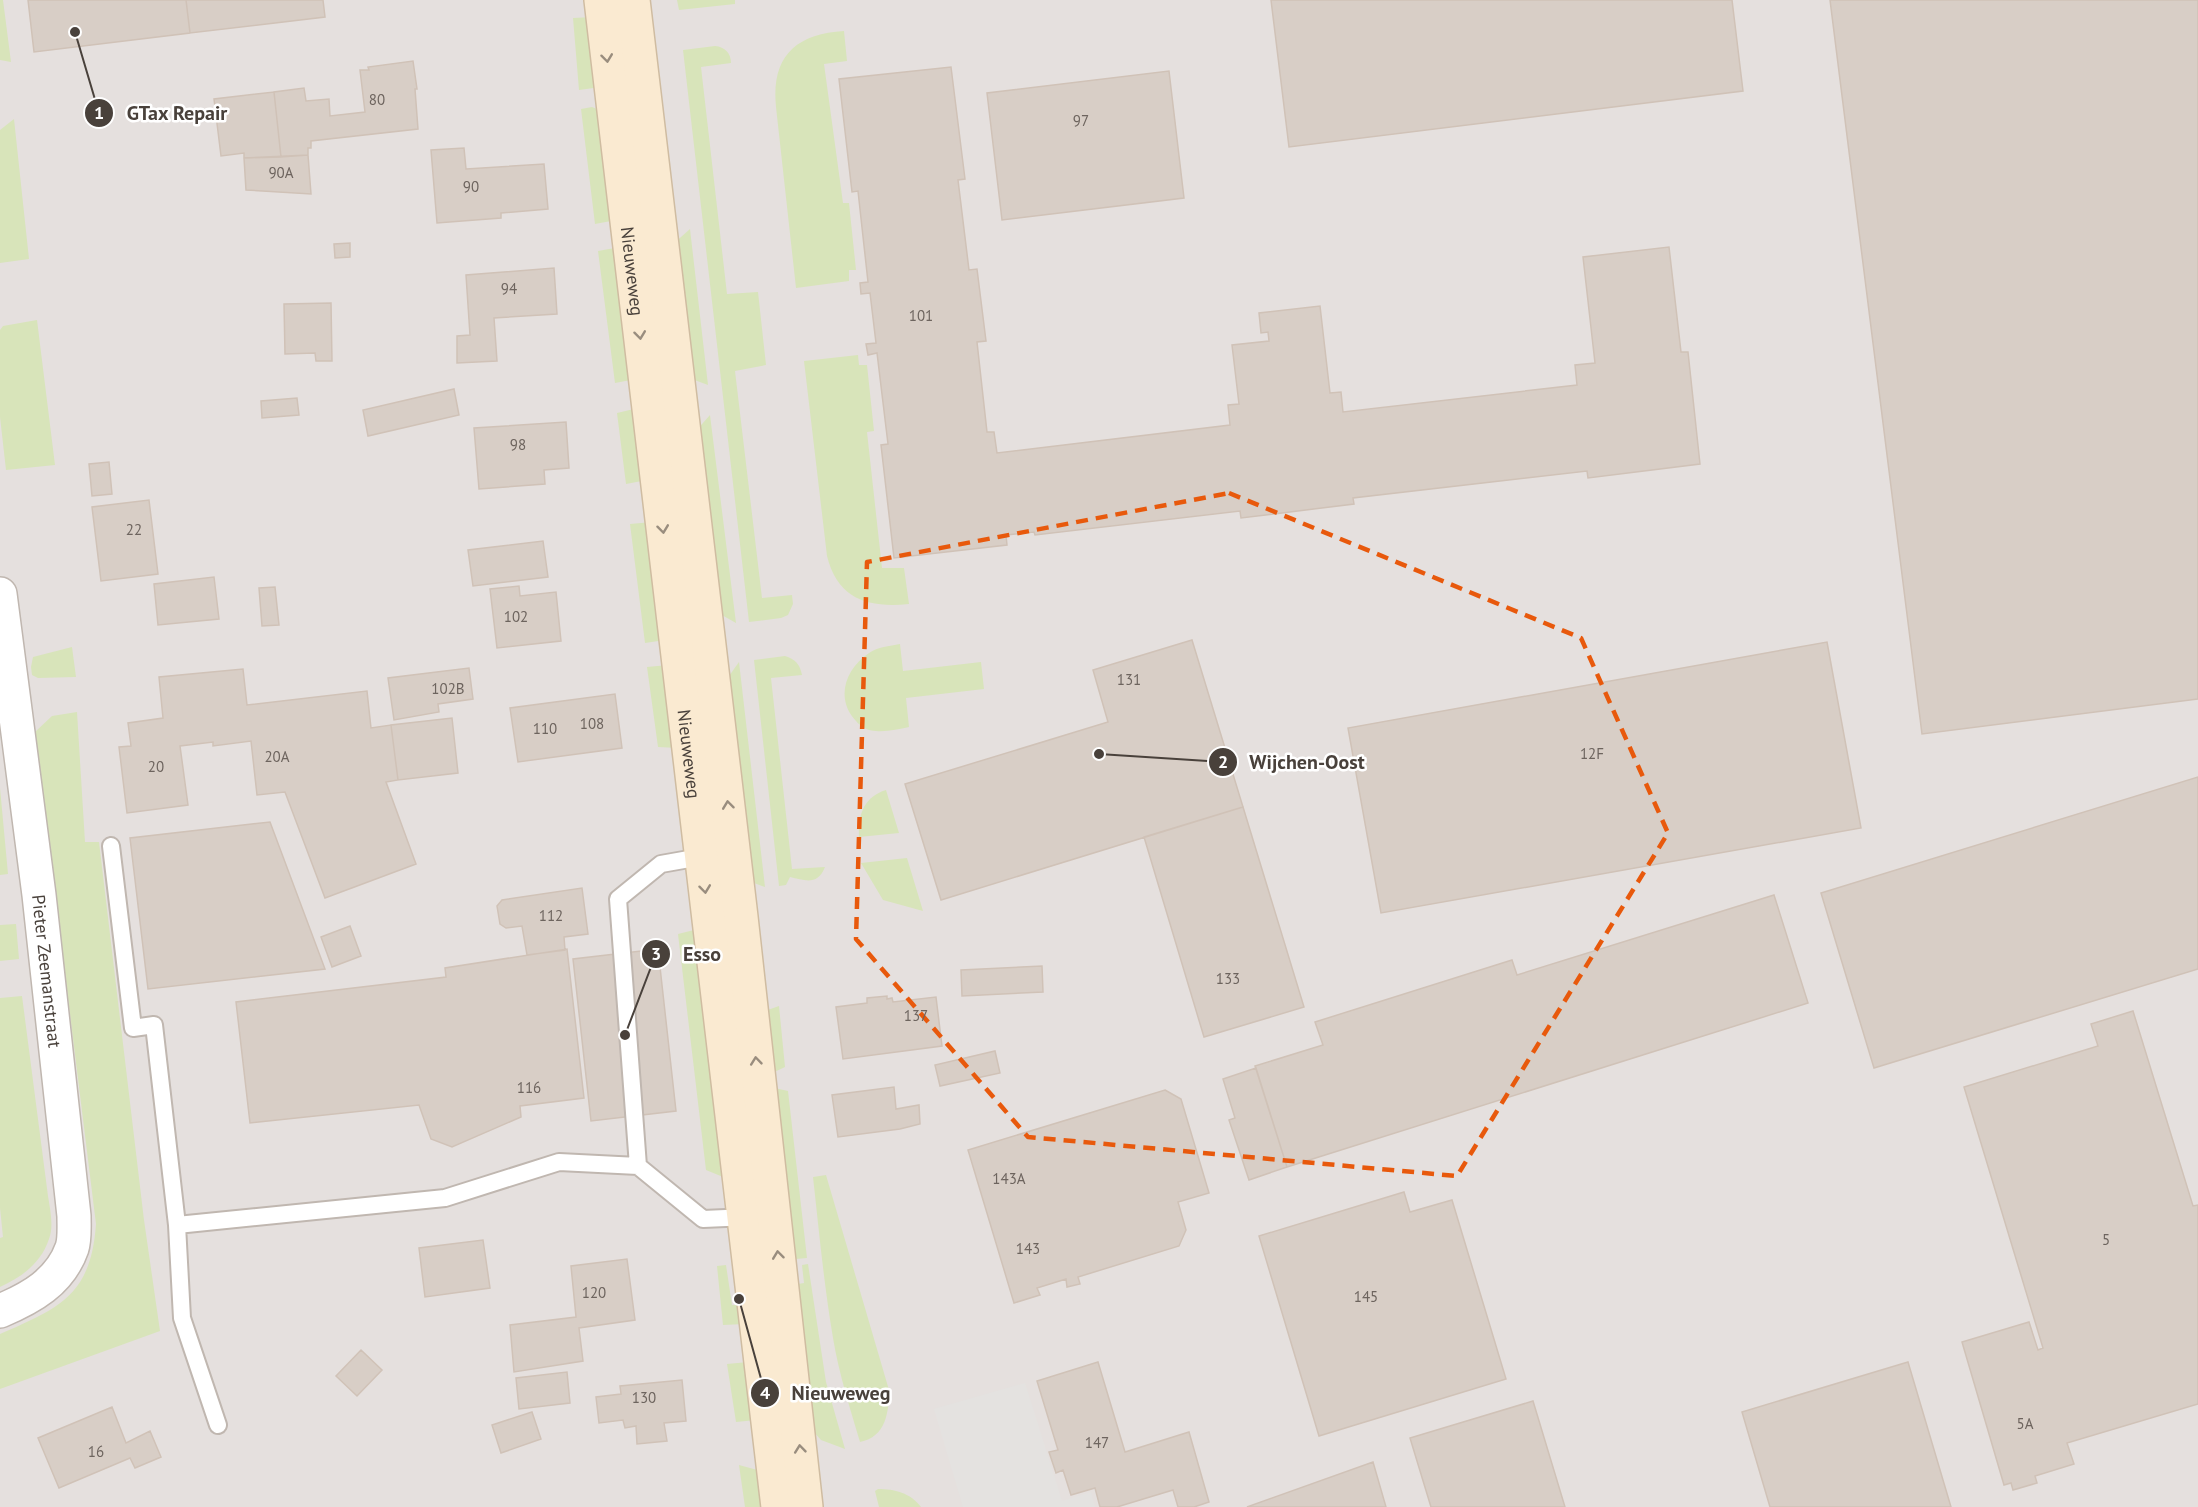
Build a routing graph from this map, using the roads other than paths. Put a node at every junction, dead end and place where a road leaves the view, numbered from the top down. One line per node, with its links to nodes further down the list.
1 (600, 0): 6 (street, Nieuweweg, one-way to 6)
2 (633, 0): 5 (street, Nieuweweg, one-way to 2)
3 (0, 594): 10 (street, Pieter Zeemanstraat)
4 (111, 846): 9 (lane)
5 (733, 852): 6 (lane); 8 (street, Nieuweweg, one-way to 5)
6 (701, 857): 7 (lane); 8 (street, Nieuweweg, one-way to 8)
7 (638, 1166): 8 (lane); 9 (lane)
8 (758, 1217): 12 (street, Nieuweweg); 13 (street, Nieuweweg, one-way to 8)
9 (177, 1225): 11 (lane)
10 (0, 1311)
11 (218, 1425)
12 (778, 1507)
13 (806, 1507)

